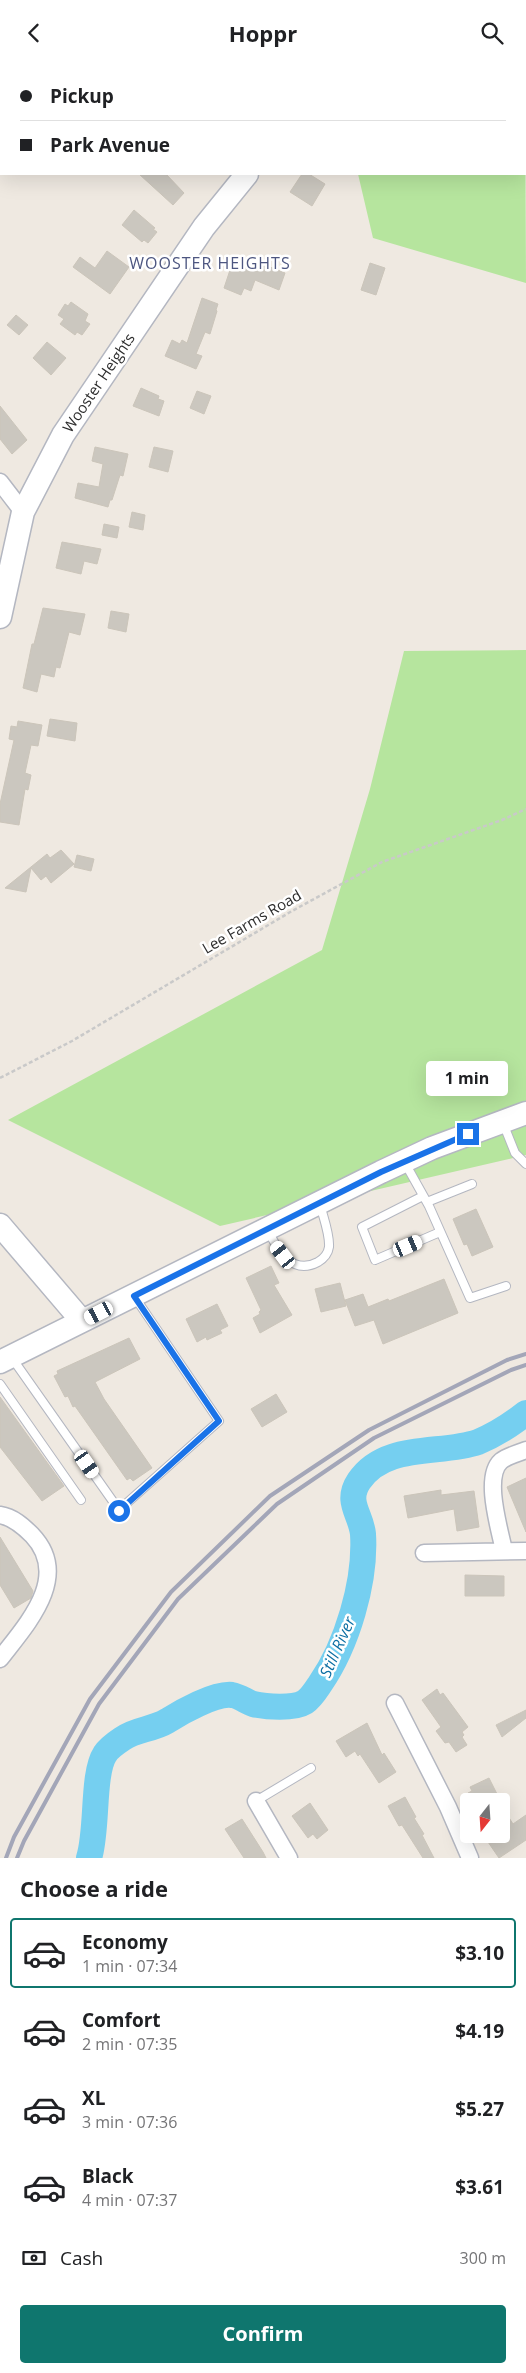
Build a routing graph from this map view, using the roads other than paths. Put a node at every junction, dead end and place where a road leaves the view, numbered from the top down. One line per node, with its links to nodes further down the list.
1 (246, 175): 3 (main road, Wooster Heights)
2 (0, 482): 3 (street)
3 (23, 511): 4 (main road, Wooster Heights)
4 (0, 617)
5 (526, 1113): 6 (main road)
6 (502, 1121): 7 (main road); 8 (lane)
7 (404, 1161): 10 (lane); 11 (main road)
8 (526, 1164)
9 (472, 1184): 10 (lane)
10 (425, 1199): 14 (lane); 14 (lane)
11 (320, 1203): 13 (main road); 13 (lane)
12 (0, 1225): 17 (main road)
13 (267, 1229): 16 (main road)
14 (440, 1232): 15 (lane)
15 (506, 1287)
16 (134, 1296): 17 (main road); 18 (lane)
17 (82, 1321): 18 (main road)
18 (6, 1359)
19 (0, 1385): 21 (lane)
20 (526, 1450): 23 (street)
21 (81, 1500)
22 (0, 1515): 26 (street)
23 (504, 1551): 24 (street); 25 (street)
24 (526, 1551)
25 (424, 1553)
26 (0, 1659)
27 (395, 1703): 31 (street)
28 (311, 1769): 29 (lane)
29 (256, 1801): 30 (street)
30 (289, 1858)
31 (470, 1858)

